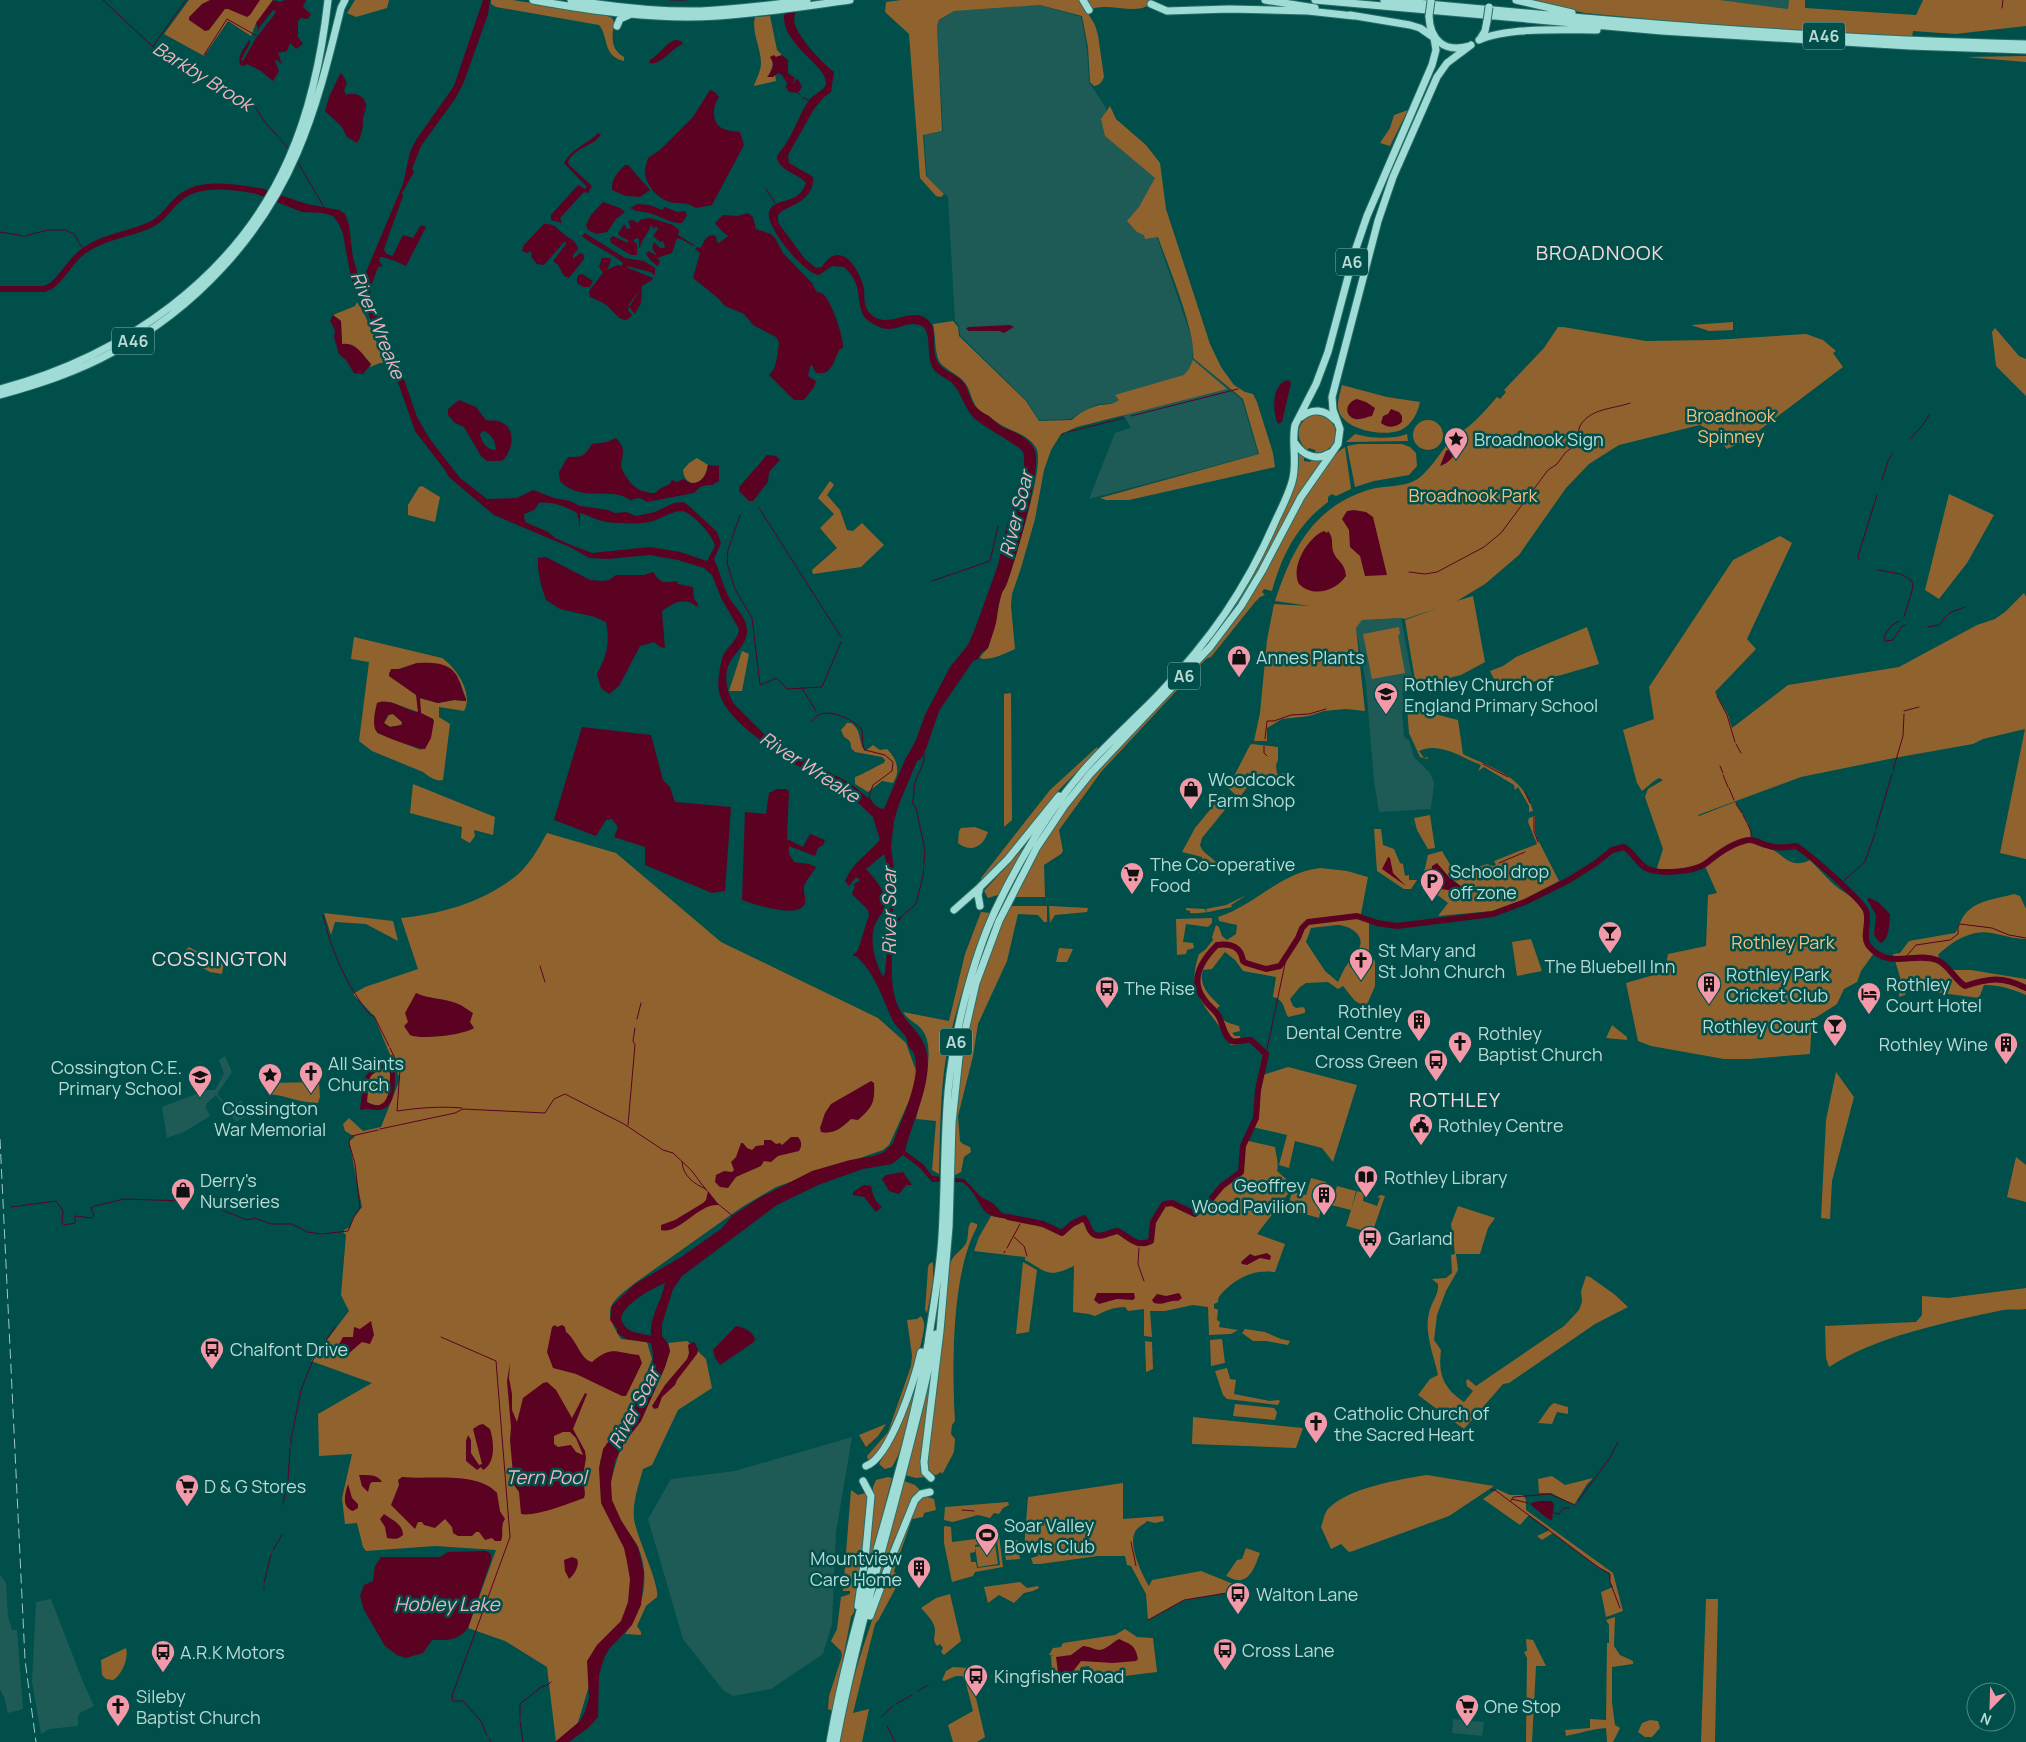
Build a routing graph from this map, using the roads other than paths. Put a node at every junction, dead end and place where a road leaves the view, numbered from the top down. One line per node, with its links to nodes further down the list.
1 (328, 0): 31 (highway, A46)
2 (340, 0): 30 (highway, A46)
3 (345, 0): 30 (highway)
4 (533, 0): 20 (highway)
5 (571, 0): 17 (highway)
6 (600, 0): 17 (highway)
7 (807, 0): 18 (highway)
8 (850, 0): 18 (highway)
9 (1083, 0): 19 (highway)
10 (1265, 0): 22 (highway)
11 (1315, 0): 24 (highway, A46)
12 (1384, 0): 23 (highway, A46)
13 (1431, 0): 25 (highway, bridge)
14 (1516, 0): 23 (highway)
15 (1488, 3): 26 (highway, bridge)
16 (1151, 4): 22 (highway)
17 (639, 8): 18 (highway)
18 (766, 9): 21 (highway)
19 (1089, 10)
20 (606, 11): 21 (highway); 21 (highway)
21 (632, 14)
22 (1354, 16): 25 (highway)
23 (1622, 22): 27 (highway, A46)
24 (1662, 31): 26 (highway); 29 (highway, A46)
25 (1433, 37): 28 (highway); 35 (highway, A6)
26 (1479, 40): 28 (highway)
27 (2026, 44)
28 (1471, 45): 36 (highway, A6)
29 (2026, 50)
30 (324, 72): 31 (highway, A46)
31 (295, 151): 32 (highway, A46)
32 (239, 244): 33 (highway, A46); 34 (highway, A46)
33 (0, 388)
34 (0, 394)
35 (1298, 420): 36 (highway); 37 (highway, A6)
36 (1336, 420): 38 (highway, A6)
37 (1295, 443): 38 (highway); 39 (highway, A6)
38 (1331, 452): 40 (highway, A6)
39 (1084, 770): 40 (highway, A6); 41 (highway)
40 (1013, 884): 44 (highway, A6)
41 (980, 887): 42 (highway); 43 (highway)
42 (980, 906)
43 (954, 910)
44 (942, 1264): 45 (highway, A6); 46 (highway, A6)
45 (942, 1301): 48 (highway); 51 (highway, A6)
46 (933, 1308): 47 (highway); 52 (highway, A6)
47 (866, 1466)
48 (932, 1478)
49 (863, 1481): 52 (highway)
50 (930, 1492): 51 (highway)
51 (853, 1664): 53 (highway, A6)
52 (845, 1668): 53 (highway, A6)
53 (840, 1705): 54 (highway, A6)
54 (836, 1724): 55 (highway, A6); 56 (highway, A6)
55 (830, 1742)
56 (836, 1742)

